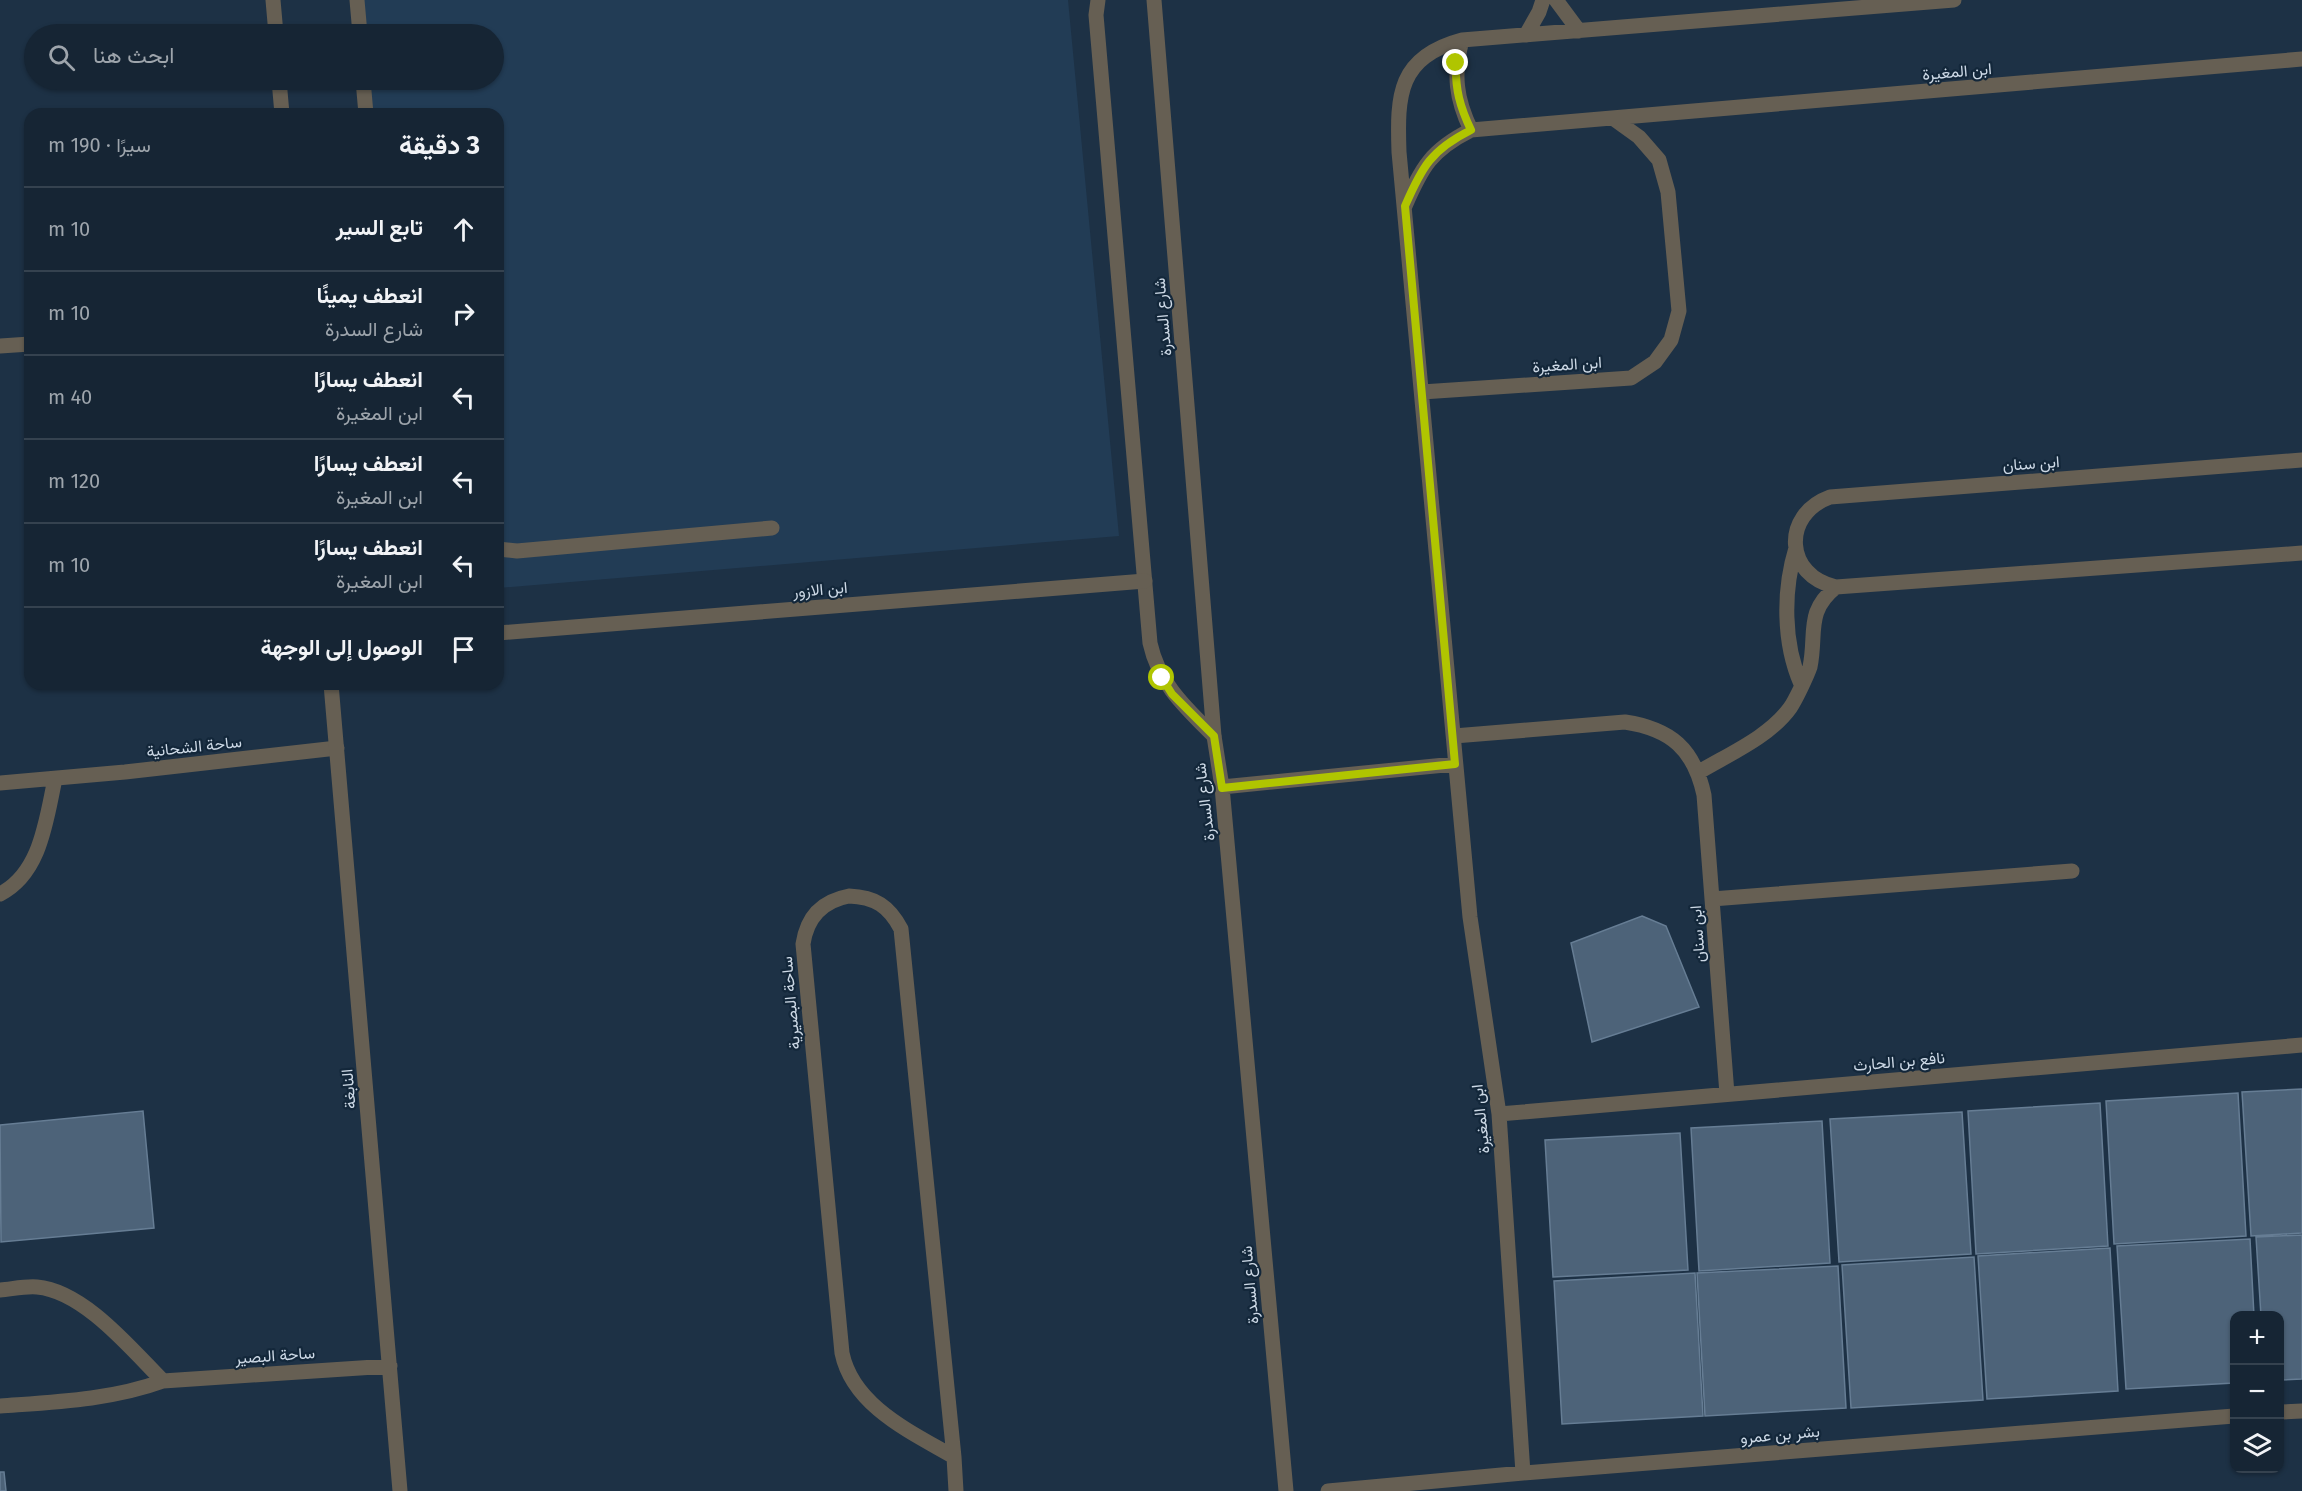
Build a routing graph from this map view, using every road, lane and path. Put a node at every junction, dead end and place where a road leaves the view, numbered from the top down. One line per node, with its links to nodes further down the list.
1 (273, 0): 8 (street)
2 (357, 0): 9 (street)
3 (1098, 0): 29 (street)
4 (1154, 0): 34 (street, شارع السدرة)
5 (1543, 0): 11 (street)
6 (1556, 0): 10 (street)
7 (1954, 0): 10 (street, ابن المغيرة)
8 (275, 24)
9 (359, 24)
10 (1579, 31): 11 (street, ابن المغيرة)
11 (1526, 36): 12 (street, ابن المغيرة)
12 (1462, 40): 19 (street); 20 (street, ابن المغيرة)
13 (2302, 59): 18 (street, ابن المغيرة)
14 (280, 90): 16 (street)
15 (364, 90): 17 (street)
16 (281, 108)
17 (365, 108)
18 (1614, 119): 19 (street, ابن المغيرة); 23 (street, ابن المغيرة)
19 (1471, 130): 20 (street, ابن المغيرة)
20 (1405, 206): 23 (street, ابن المغيرة)
21 (24, 344): 22 (street)
22 (0, 346)
23 (1422, 392): 35 (street, ابن المغيرة)
24 (2302, 460): 26 (street, ابن سنان)
25 (772, 528): 27 (street)
26 (1796, 548): 30 (street); 32 (street, ابن سنان)
27 (504, 550)
28 (2302, 553): 30 (street)
29 (1145, 581): 31 (street, ابن الازور); 34 (street)
30 (1836, 587): 32 (street)
31 (504, 633)
32 (1801, 684): 38 (street)
33 (332, 690): 36 (street, النابغة)
34 (1214, 736): 41 (street, شارع السدرة)
35 (1454, 736): 37 (street, ابن المغيرة); 38 (street, ابن سنان)
36 (337, 748): 39 (street, ساحة الشحانية); 49 (street, النابغة)
37 (1455, 764): 41 (street); 47 (street, ابن المغيرة)
38 (1699, 772): 44 (street, ابن سنان)
39 (55, 779): 40 (street, ساحة الشحانية); 43 (street)
40 (0, 783)
41 (1222, 788): 59 (street, شارع السدرة)
42 (2072, 871): 44 (street)
43 (0, 894)
44 (1712, 899): 46 (street, ابن سنان)
45 (2302, 1045): 46 (street, نافع بن الحارث)
46 (1727, 1094): 47 (street, نافع بن الحارث)
47 (1499, 1114): 56 (street, ابن المغيرة)
48 (0, 1290): 50 (street)
49 (390, 1366): 50 (street, ساحة البصير); 57 (street, النابغة)
50 (163, 1381): 51 (street, ساحة البصير)
51 (0, 1406)
52 (2302, 1411): 53 (street)
53 (2284, 1412)
54 (2230, 1416): 56 (street, بشر بن عمرو)
55 (954, 1457): 55 (street, ساحة البصيرية); 58 (street, ساحة البصيرية)
56 (1523, 1473): 60 (street, بشر بن عمرو)
57 (400, 1491)
58 (956, 1491)
59 (1286, 1491)
60 (1328, 1491)

